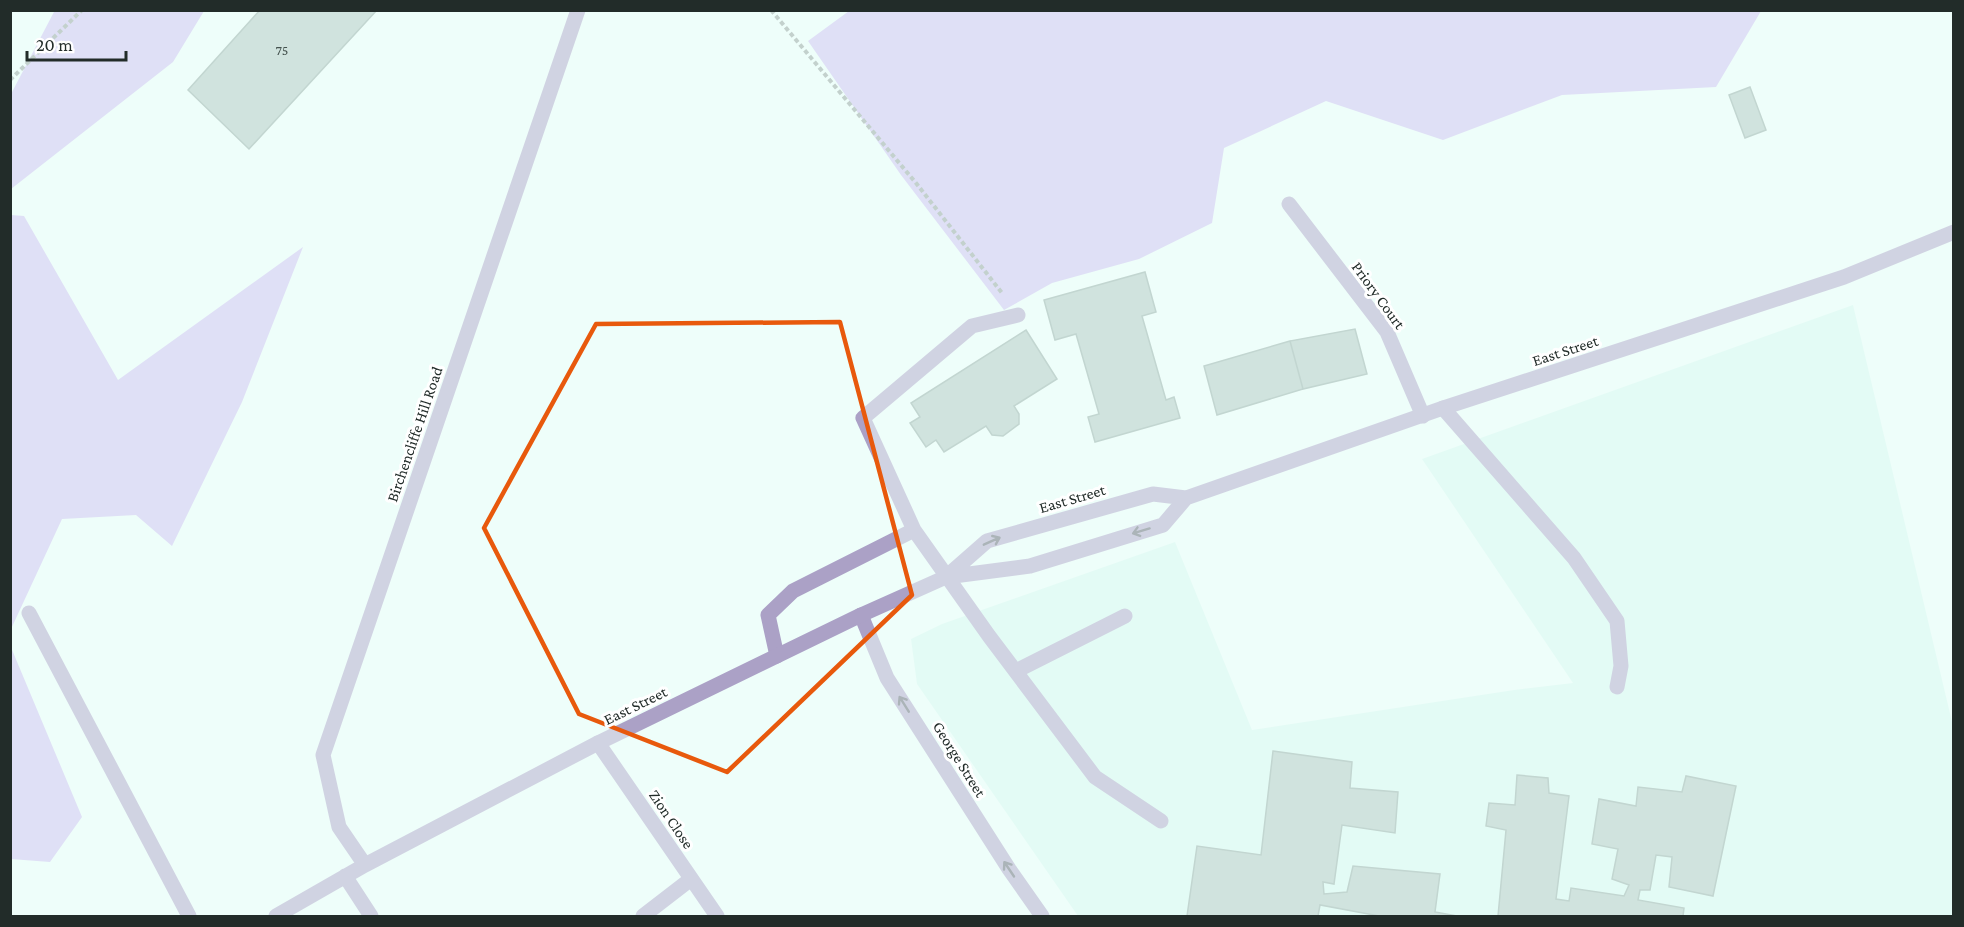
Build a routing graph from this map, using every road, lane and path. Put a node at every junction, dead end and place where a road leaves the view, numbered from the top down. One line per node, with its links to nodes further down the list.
1 (82, 10): 4 (path)
2 (578, 10): 21 (street, Birchencliffe Hill Road)
3 (771, 10): 7 (path)
4 (10, 80)
5 (1289, 204): 9 (street, Priory Court)
6 (1953, 232): 8 (street, East Street)
7 (1018, 315): 11 (street)
8 (1443, 408): 9 (street, East Street); 18 (street)
9 (1423, 416): 10 (street, East Street)
10 (1186, 498): 12 (street, East Street, one-way to 12); 12 (street, East Street, one-way to 10)
11 (914, 530): 12 (street); 16 (street)
12 (946, 577): 14 (street, East Street); 17 (street)
13 (29, 613): 24 (street)
14 (861, 615): 16 (street, East Street); 29 (street, George Street, one-way to 14)
15 (1125, 616): 17 (street)
16 (777, 656): 19 (street, East Street)
17 (1016, 671): 20 (street)
18 (1617, 687)
19 (598, 743): 21 (street, East Street); 23 (street, Zion Close)
20 (1161, 821)
21 (365, 865): 22 (street, East Street)
22 (345, 876): 25 (street, East Street); 26 (street)
23 (691, 879): 27 (street); 28 (street, Zion Close)
24 (189, 916)
25 (276, 916)
26 (371, 916)
27 (643, 916)
28 (717, 916)
29 (1042, 916)

